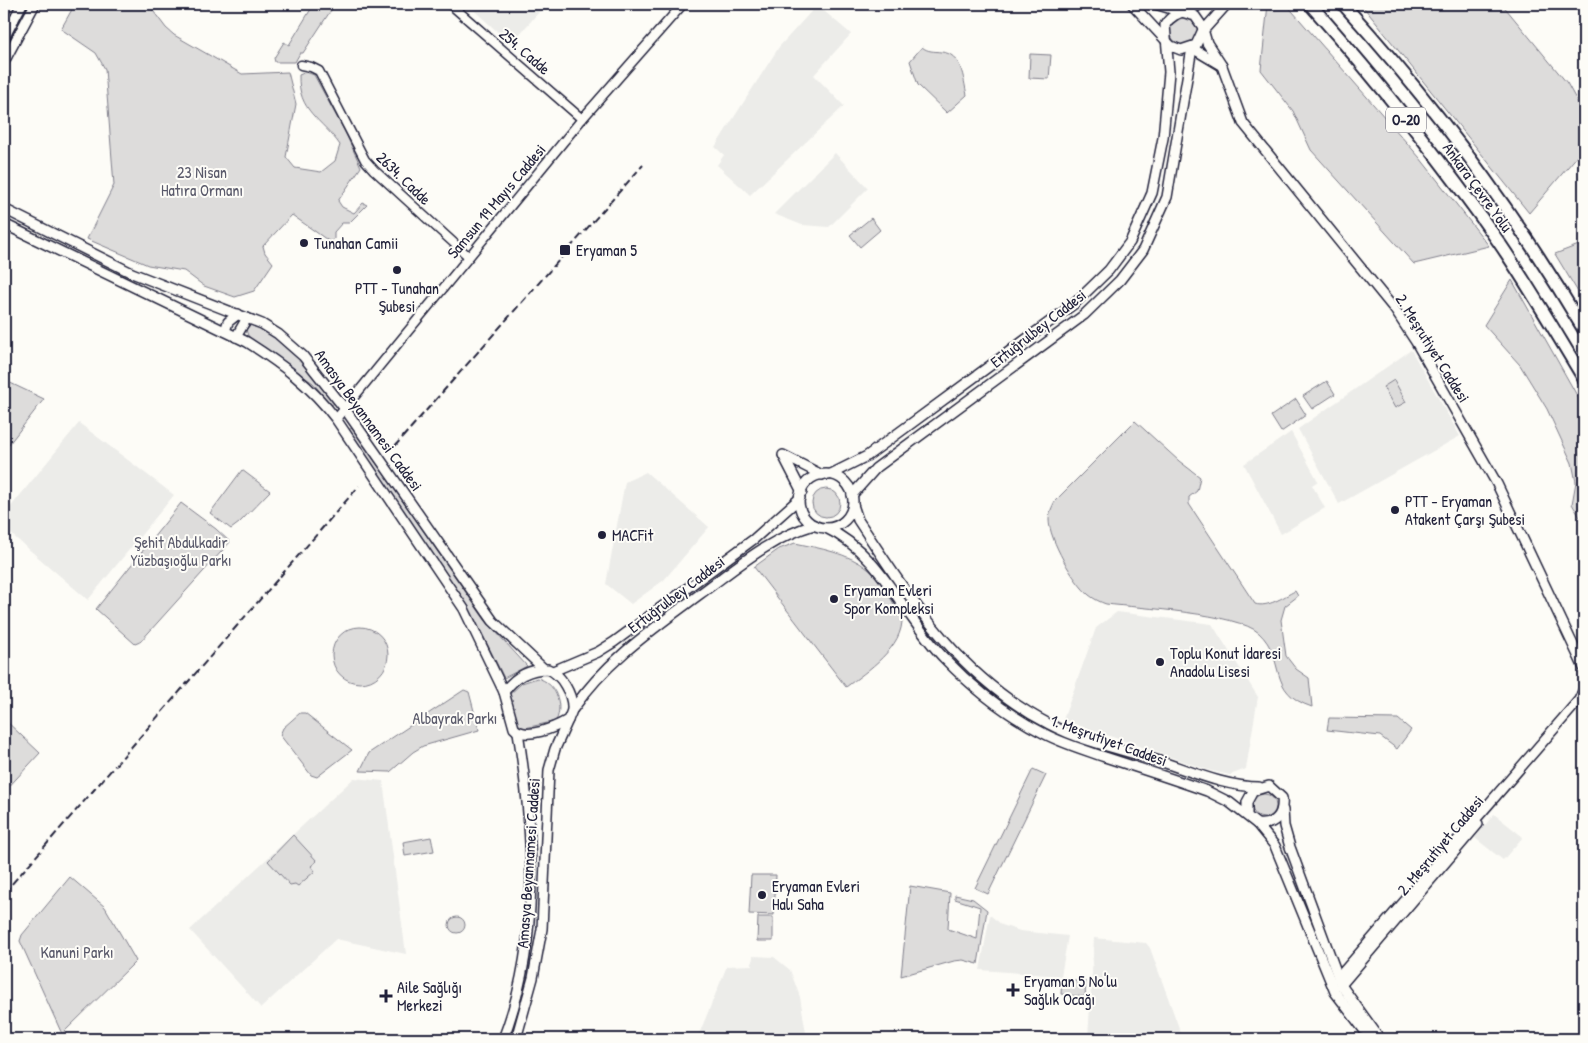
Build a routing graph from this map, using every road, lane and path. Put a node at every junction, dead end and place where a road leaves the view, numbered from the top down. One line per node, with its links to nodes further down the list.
1 (22, 4): 13 (main road)
2 (36, 4): 16 (main road)
3 (450, 4): 19 (street, 254. Cadde)
4 (683, 4): 19 (street, Samsun 19 Mayıs Caddesi)
5 (1132, 4): 14 (main road)
6 (1155, 4): 11 (main road)
7 (1201, 4): 11 (main road, Ertuğrulbey Caddesi)
8 (1227, 4): 12 (main road, Ertuğrulbey Caddesi)
9 (1310, 4): 28 (highway, Ankara Çevre Yolu / O-20)
10 (1342, 4): 25 (highway, Ankara Çevre Yolu / O-20)
11 (1184, 12): 12 (main road); 14 (main road, Ertuğrulbey Caddesi)
12 (1202, 32): 15 (main road, Ertuğrulbey Caddesi); 18 (main road, 2. Meşrutiyet Caddesi)
13 (4, 38)
14 (1167, 42): 15 (main road); 31 (main road, Ertuğrulbey Caddesi)
15 (1192, 48): 18 (main road); 33 (main road, Ertuğrulbey Caddesi)
16 (4, 62)
17 (301, 65): 22 (street, 2634. Cadde)
18 (1222, 66): 36 (main road, 2. Meşrutiyet Caddesi)
19 (582, 119): 22 (street, Samsun 19 Mayıs Caddesi)
20 (4, 210): 23 (main road, Amasya Beyannamesi Caddesi)
21 (4, 224): 26 (main road, Amasya Beyannamesi Caddesi)
22 (468, 256): 29 (street, Samsun 19 Mayıs Caddesi)
23 (238, 314): 24 (main road, Amasya Beyannamesi Caddesi); 26 (main road)
24 (247, 318): 27 (main road); 29 (main road, Amasya Beyannamesi Caddesi)
25 (1584, 330)
26 (225, 331): 27 (main road, Amasya Beyannamesi Caddesi)
27 (236, 337): 30 (main road, Amasya Beyannamesi Caddesi)
28 (1584, 380)
29 (345, 408): 30 (street, Samsun 19 Mayıs Caddesi); 37 (main road, Amasya Beyannamesi Caddesi)
30 (336, 419): 39 (main road, Amasya Beyannamesi Caddesi)
31 (825, 475): 32 (main road); 32 (main road); 33 (main road)
32 (801, 495): 34 (main road); 37 (main road, Ertuğrulbey Caddesi)
33 (853, 500): 35 (main road); 43 (main road, 1. Meşrutiyet Caddesi)
34 (814, 525): 35 (main road); 40 (main road, Ertuğrulbey Caddesi)
35 (826, 528): 45 (main road, 1. Meşrutiyet Caddesi)
36 (1584, 668)
37 (548, 670): 39 (main road); 40 (main road)
38 (1584, 689): 47 (main road, 2. Meşrutiyet Caddesi)
39 (504, 692): 42 (main road)
40 (573, 709): 41 (main road)
41 (568, 720): 42 (main road); 49 (main road, Amasya Beyannamesi Caddesi)
42 (518, 732): 48 (main road, Amasya Beyannamesi Caddesi)
43 (1262, 786): 44 (main road); 45 (main road)
44 (1283, 807): 46 (main road); 47 (main road)
45 (1247, 816): 46 (main road)
46 (1257, 824): 50 (main road)
47 (1340, 982): 51 (main road)
48 (503, 1039)
49 (516, 1039)
50 (1371, 1039)
51 (1380, 1039)

